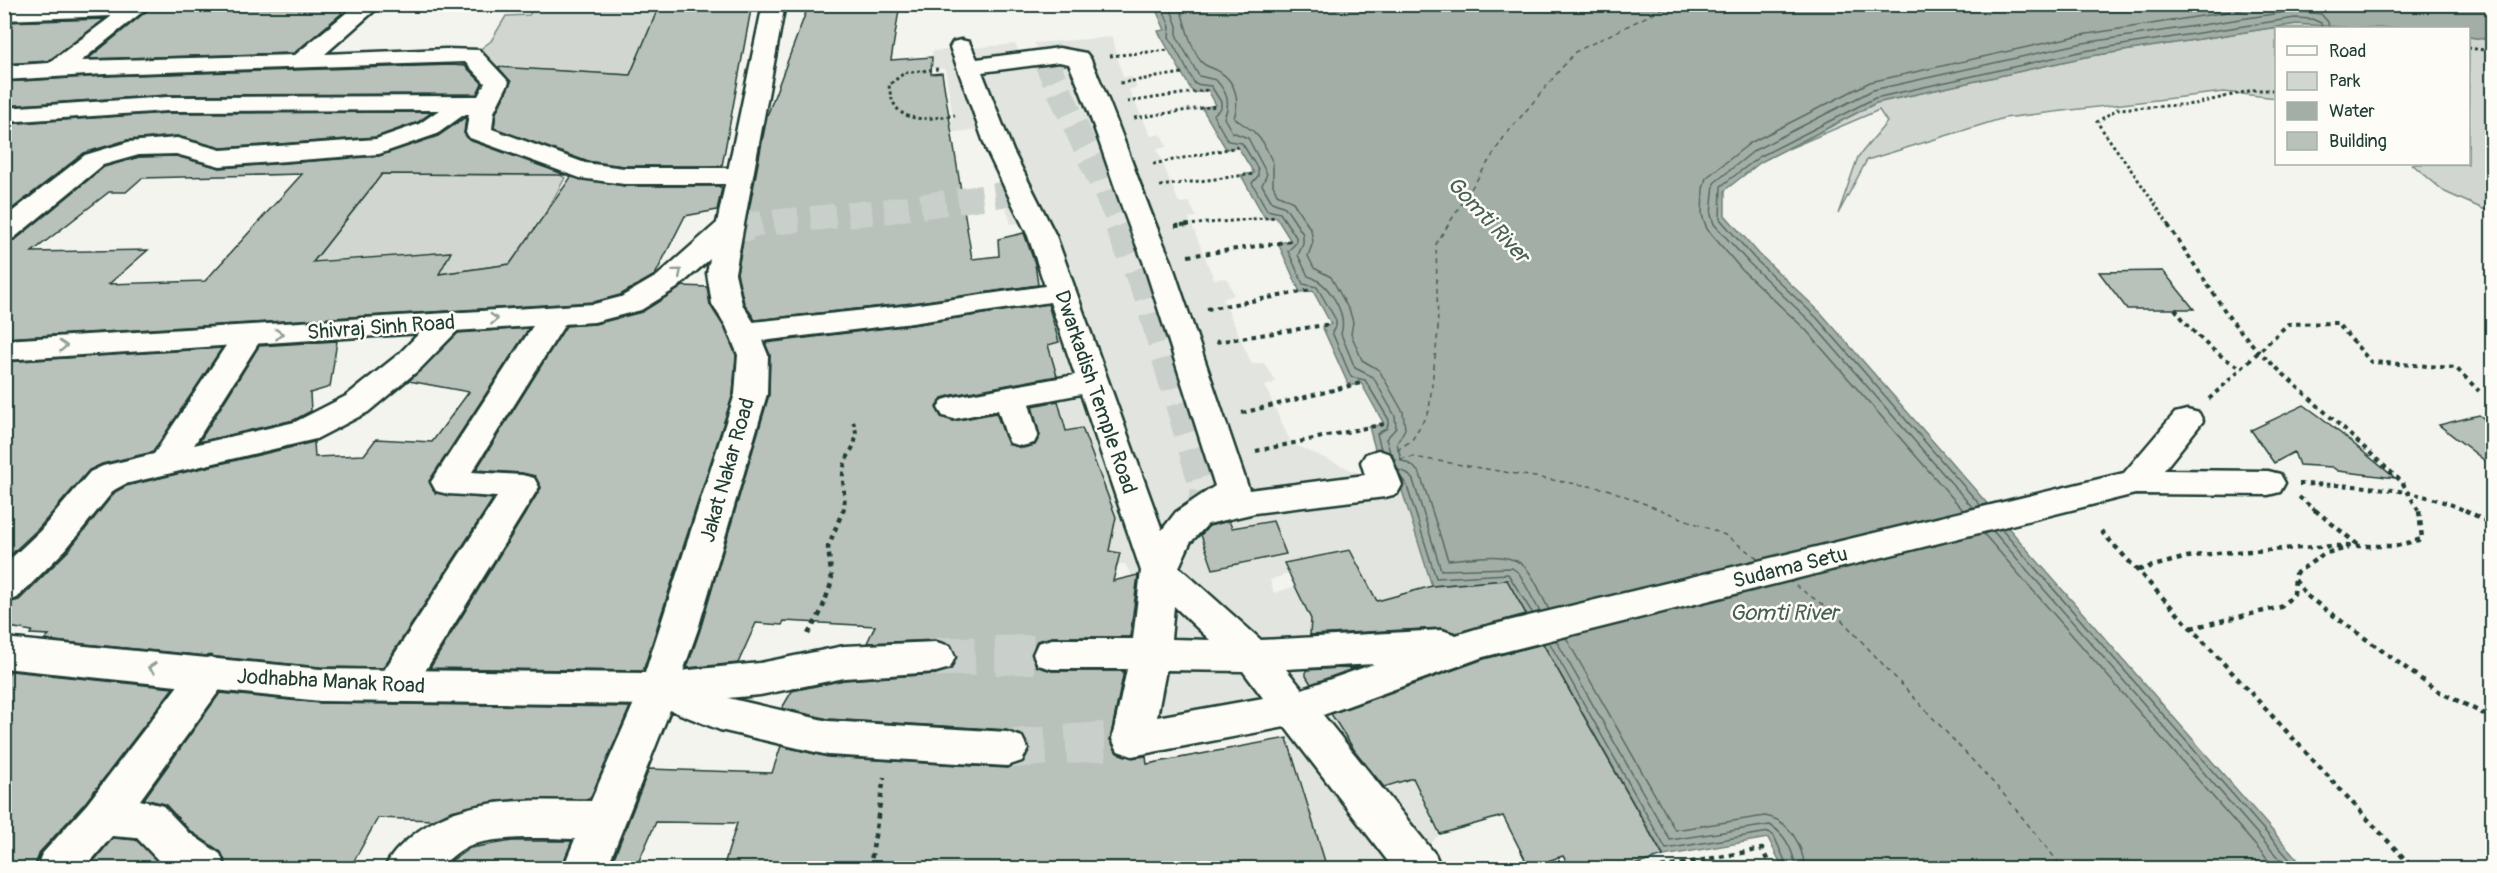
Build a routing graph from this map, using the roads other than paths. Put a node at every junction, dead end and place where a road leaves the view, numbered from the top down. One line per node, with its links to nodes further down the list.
1 (371, 4): 4 (street)
2 (774, 4): 12 (street, Jakat Nakar Road)
3 (4, 13): 6 (street)
4 (302, 61): 5 (street); 8 (street)
5 (275, 63): 6 (street); 9 (street)
6 (57, 68): 7 (street)
7 (4, 73)
8 (487, 102): 9 (street); 11 (street); 12 (street)
9 (233, 104): 10 (street); 11 (street)
10 (4, 115)
11 (199, 136): 14 (street)
12 (739, 176): 13 (street, Jakat Nakar Road)
13 (729, 228): 16 (street, Shivraj Sinh Road, one-way to 13); 18 (street, Jakat Nakar Road)
14 (4, 232)
15 (1061, 292): 18 (street); 21 (street, Dwarkadish Temple Road); 30 (street, Dwarkadish Temple Road)
16 (555, 316): 17 (street, Shivraj Sinh Road, one-way to 16); 40 (street)
17 (447, 323): 19 (street, Shivraj Sinh Road, one-way to 17); 27 (street)
18 (744, 333): 41 (street, Jakat Nakar Road)
19 (248, 336): 20 (street, Shivraj Sinh Road, one-way to 19); 27 (street)
20 (4, 350)
21 (1092, 382): 22 (street); 31 (street, Dwarkadish Temple Road)
22 (1011, 398): 23 (street); 25 (street)
23 (954, 408)
24 (2187, 421): 28 (street)
25 (1022, 435)
26 (1378, 462): 30 (street)
27 (165, 463): 32 (street)
28 (2135, 482): 29 (street, Sudama Setu); 33 (street, Sudama Setu)
29 (2276, 484)
30 (1195, 516): 31 (street)
31 (1159, 571): 36 (street, Dwarkadish Temple Road); 37 (street)
32 (4, 588)
33 (1479, 643): 37 (street); 42 (street)
34 (4, 653): 39 (street, Jodhabha Manak Road, one-way to 34)
35 (1052, 654): 36 (street)
36 (1150, 654): 37 (street); 42 (street, Dwarkadish Temple Road)
37 (1253, 656): 42 (street)
38 (936, 657): 41 (street)
39 (210, 674): 40 (street, Jodhabha Manak Road); 44 (street)
40 (395, 686): 41 (street, Jodhabha Manak Road)
41 (659, 689): 43 (street); 45 (street)
42 (1294, 710): 50 (street)
43 (1007, 749)
44 (102, 817): 46 (street); 47 (street)
45 (605, 820): 48 (street); 49 (street)
46 (58, 868)
47 (204, 868)
48 (407, 868)
49 (585, 868)
50 (1419, 868)

